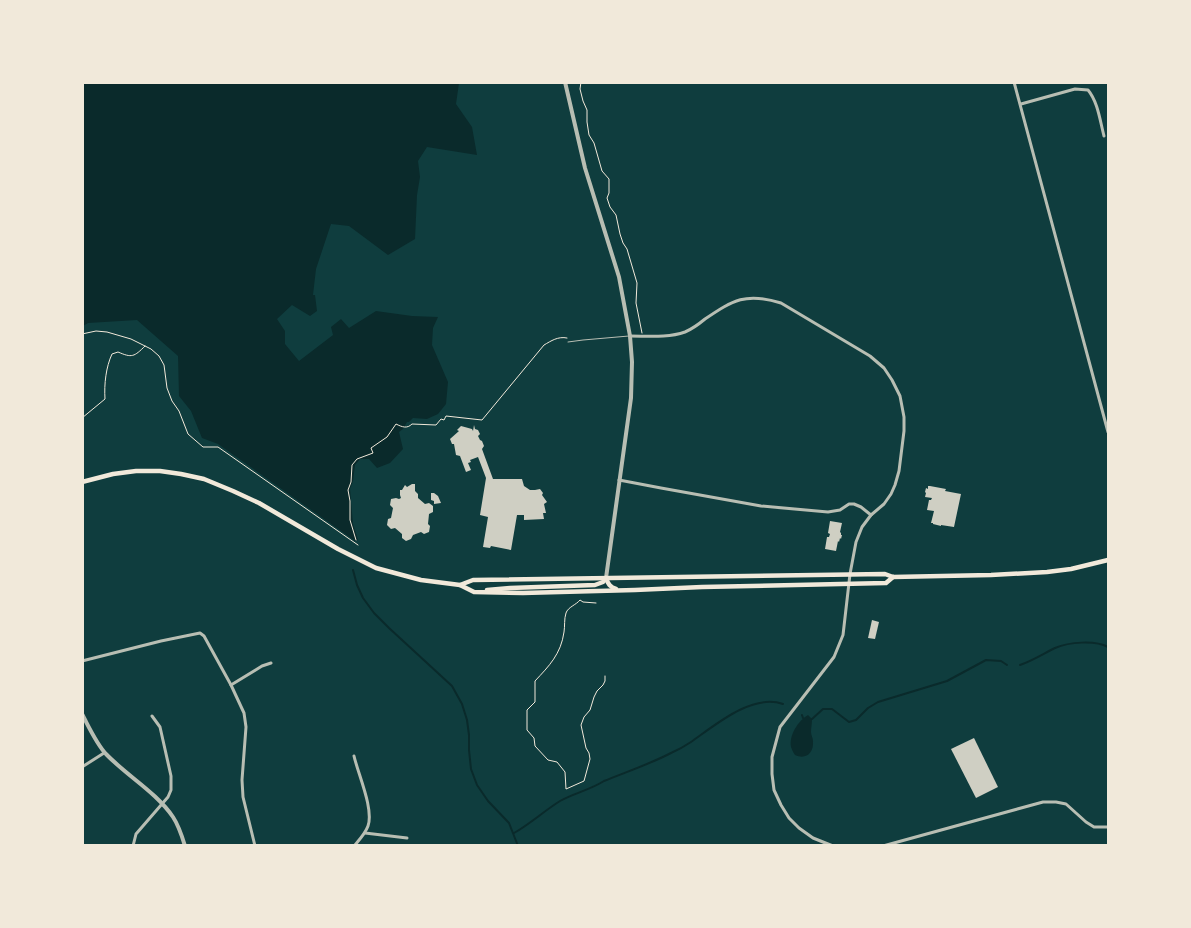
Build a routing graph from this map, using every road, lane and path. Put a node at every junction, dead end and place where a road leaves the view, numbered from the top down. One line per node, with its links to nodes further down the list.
1 (565, 82): 7 (street)
2 (581, 82): 8 (path)
3 (1014, 82): 4 (street)
4 (1021, 104): 5 (street); 13 (street)
5 (1104, 136)
6 (82, 334): 11 (path)
7 (630, 336): 8 (street); 9 (lane); 14 (street)
8 (643, 336): 16 (street)
9 (574, 341): 10 (lane); 17 (path)
10 (568, 342)
11 (145, 346): 12 (path); 18 (path)
12 (82, 418)
13 (1108, 432)
14 (619, 480): 16 (street); 22 (street)
15 (82, 482): 24 (main road)
16 (871, 515): 20 (street)
17 (356, 540)
18 (358, 544)
19 (1108, 559): 21 (main road)
20 (850, 574): 21 (main road); 22 (main road); 23 (street)
21 (893, 577): 23 (main road)
22 (606, 578): 24 (main road); 25 (main road); 26 (main road)
23 (849, 584): 25 (main road); 45 (street)
24 (460, 585): 26 (main road)
25 (619, 591): 26 (main road)
26 (474, 592)
27 (596, 603): 30 (path)
28 (82, 661): 31 (street)
29 (271, 663): 31 (street)
30 (605, 676)
31 (231, 685): 43 (street)
32 (82, 714): 34 (street)
33 (152, 716): 37 (street)
34 (104, 753): 36 (street); 37 (street)
35 (354, 756): 39 (street)
36 (82, 767)
37 (162, 804): 41 (street); 42 (street)
38 (1108, 827): 46 (street)
39 (365, 833): 40 (street); 44 (street)
40 (407, 838)
41 (134, 846)
42 (185, 846)
43 (255, 846)
44 (354, 846)
45 (833, 846)
46 (882, 846)

